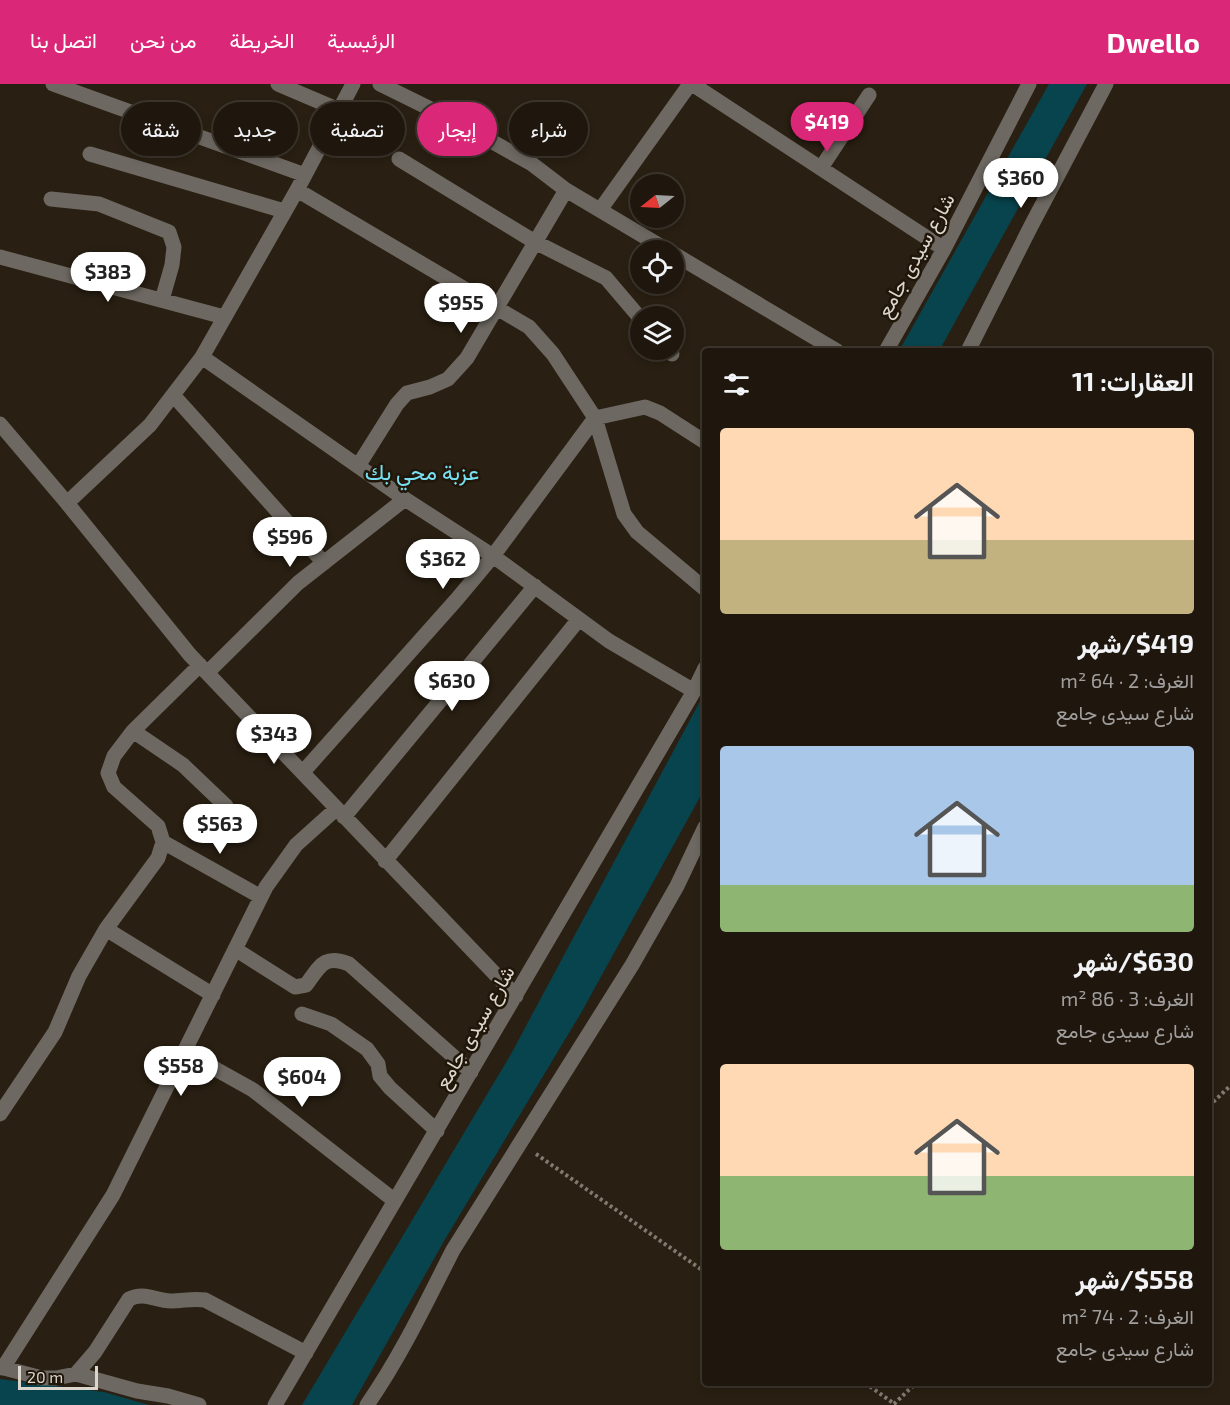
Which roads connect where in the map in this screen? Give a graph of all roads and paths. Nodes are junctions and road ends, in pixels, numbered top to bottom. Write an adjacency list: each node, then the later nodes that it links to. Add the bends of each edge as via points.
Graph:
1 (53, 84): 15 (street)
2 (278, 84): 9 (street)
3 (353, 84): 10 (street)
4 (380, 84): 17 (street, via 532,164)
5 (691, 84): 14 (street); 19 (street)
6 (1029, 84): 23 (street, شارع سيدى جامع)
7 (1106, 84): 32 (street)
8 (869, 95): 14 (street)
9 (320, 102)
10 (343, 102)
11 (90, 154): 20 (street)
12 (315, 156): 15 (street)
13 (399, 159): 22 (street)
14 (821, 168): 23 (street)
15 (305, 175): 16 (street)
16 (297, 190): 20 (street); 28 (street)
17 (566, 190): 19 (street); 22 (street)
18 (51, 199): 26 (street, via 99,204 169,232 174,247)
19 (600, 210): 21 (street)
20 (284, 211): 29 (street)
21 (650, 240)
22 (535, 242): 27 (street, via 606,278); 28 (street)
23 (944, 249): 31 (street, شارع سيدى جامع)
24 (0, 257): 26 (street)
25 (684, 260): 30 (street)
26 (162, 300): 29 (street)
27 (630, 306)
28 (496, 308): 35 (street, via 541,338); 38 (street, via 467,358 448,379 407,393 397,404)
29 (224, 317): 33 (street)
30 (832, 348)
31 (888, 348)
32 (970, 348)
33 (202, 357): 34 (street); 38 (street)
34 (174, 396): 40 (street, via 150,425); 42 (street)
35 (595, 418): 37 (street, via 645,407); 41 (street); 44 (street, via 624,514 637,532)
36 (0, 424): 40 (street)
37 (702, 440)
38 (358, 466): 39 (street)
39 (405, 499): 41 (street); 42 (street)
40 (67, 503): 46 (street)
41 (494, 555): 43 (street); 50 (street)
42 (324, 563): 46 (street)
43 (535, 586): 45 (street); 52 (street)
44 (702, 586)
45 (579, 619): 48 (street); 55 (street)
46 (203, 669): 49 (street); 50 (street)
47 (702, 674): 48 (street, شارع سيدى جامع)
48 (693, 691): 60 (street, شارع سيدى جامع)
49 (134, 731): 51 (street, via 183,765); 54 (street, via 114,756 108,772 114,787 158,826)
50 (303, 772): 52 (street)
51 (226, 806)
52 (340, 813): 55 (street); 56 (street, via 296,845)
53 (702, 833): 68 (street, via 655,926)
54 (163, 842): 56 (street); 57 (street, via 158,858)
55 (386, 861): 60 (street)
56 (261, 897): 58 (street)
57 (106, 929): 59 (street); 66 (street, via 79,976 55,1032)
58 (235, 949): 59 (street); 63 (street, via 295,987 306,985 327,961 336,959 349,964)
59 (213, 995): 62 (street)
60 (516, 996): 63 (street, شارع سيدى جامع)
61 (302, 1014): 67 (street, via 331,1024 367,1048 390,1088)
62 (185, 1052): 69 (street, via 253,1090); 72 (street, via 113,1196)
63 (471, 1072): 67 (street, شارع سيدى جامع)
64 (1230, 1086): 65 (path)
65 (1212, 1103)
66 (0, 1114)
67 (437, 1131): 69 (street, شارع سيدى جامع)
68 (520, 1144): 70 (path); 79 (street, via 453,1250)
69 (395, 1201): 71 (street, شارع سيدى جامع)
70 (702, 1270)
71 (306, 1353): 73 (street, via 205,1300 169,1302 146,1295 129,1299); 78 (street, شارع سيدى جامع)
72 (2, 1367): 73 (street, via 42,1378)
73 (76, 1374): 77 (street)
74 (869, 1386): 76 (path)
75 (913, 1386): 76 (path)
76 (895, 1404)
77 (199, 1405)
78 (275, 1405)
79 (367, 1405)

